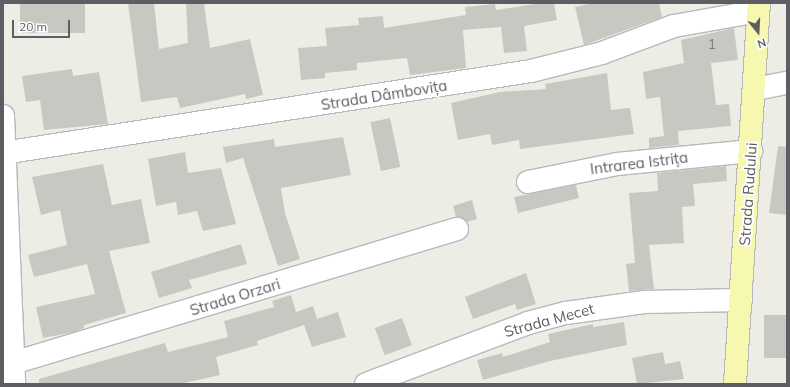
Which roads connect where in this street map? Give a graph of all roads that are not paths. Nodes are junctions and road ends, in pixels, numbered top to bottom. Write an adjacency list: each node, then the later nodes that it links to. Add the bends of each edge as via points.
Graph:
1 (758, 7): 3 (main road, Strada Rudului); 6 (street, Strada Dâmbovița, via 674,26 595,55 531,71)
2 (787, 83): 3 (street)
3 (755, 89): 5 (main road, Strada Rudului)
4 (3, 116): 6 (street)
5 (751, 151): 7 (street, Intrarea Istrița, via 617,164); 9 (main road, Strada Rudului)
6 (4, 153): 10 (street)
7 (528, 182)
8 (457, 229): 10 (street, Strada Orzari)
9 (741, 300): 11 (street, Strada Mecet, via 644,302 566,312); 12 (main road, Strada Rudului)
10 (14, 374)
11 (366, 384)
12 (735, 384)

